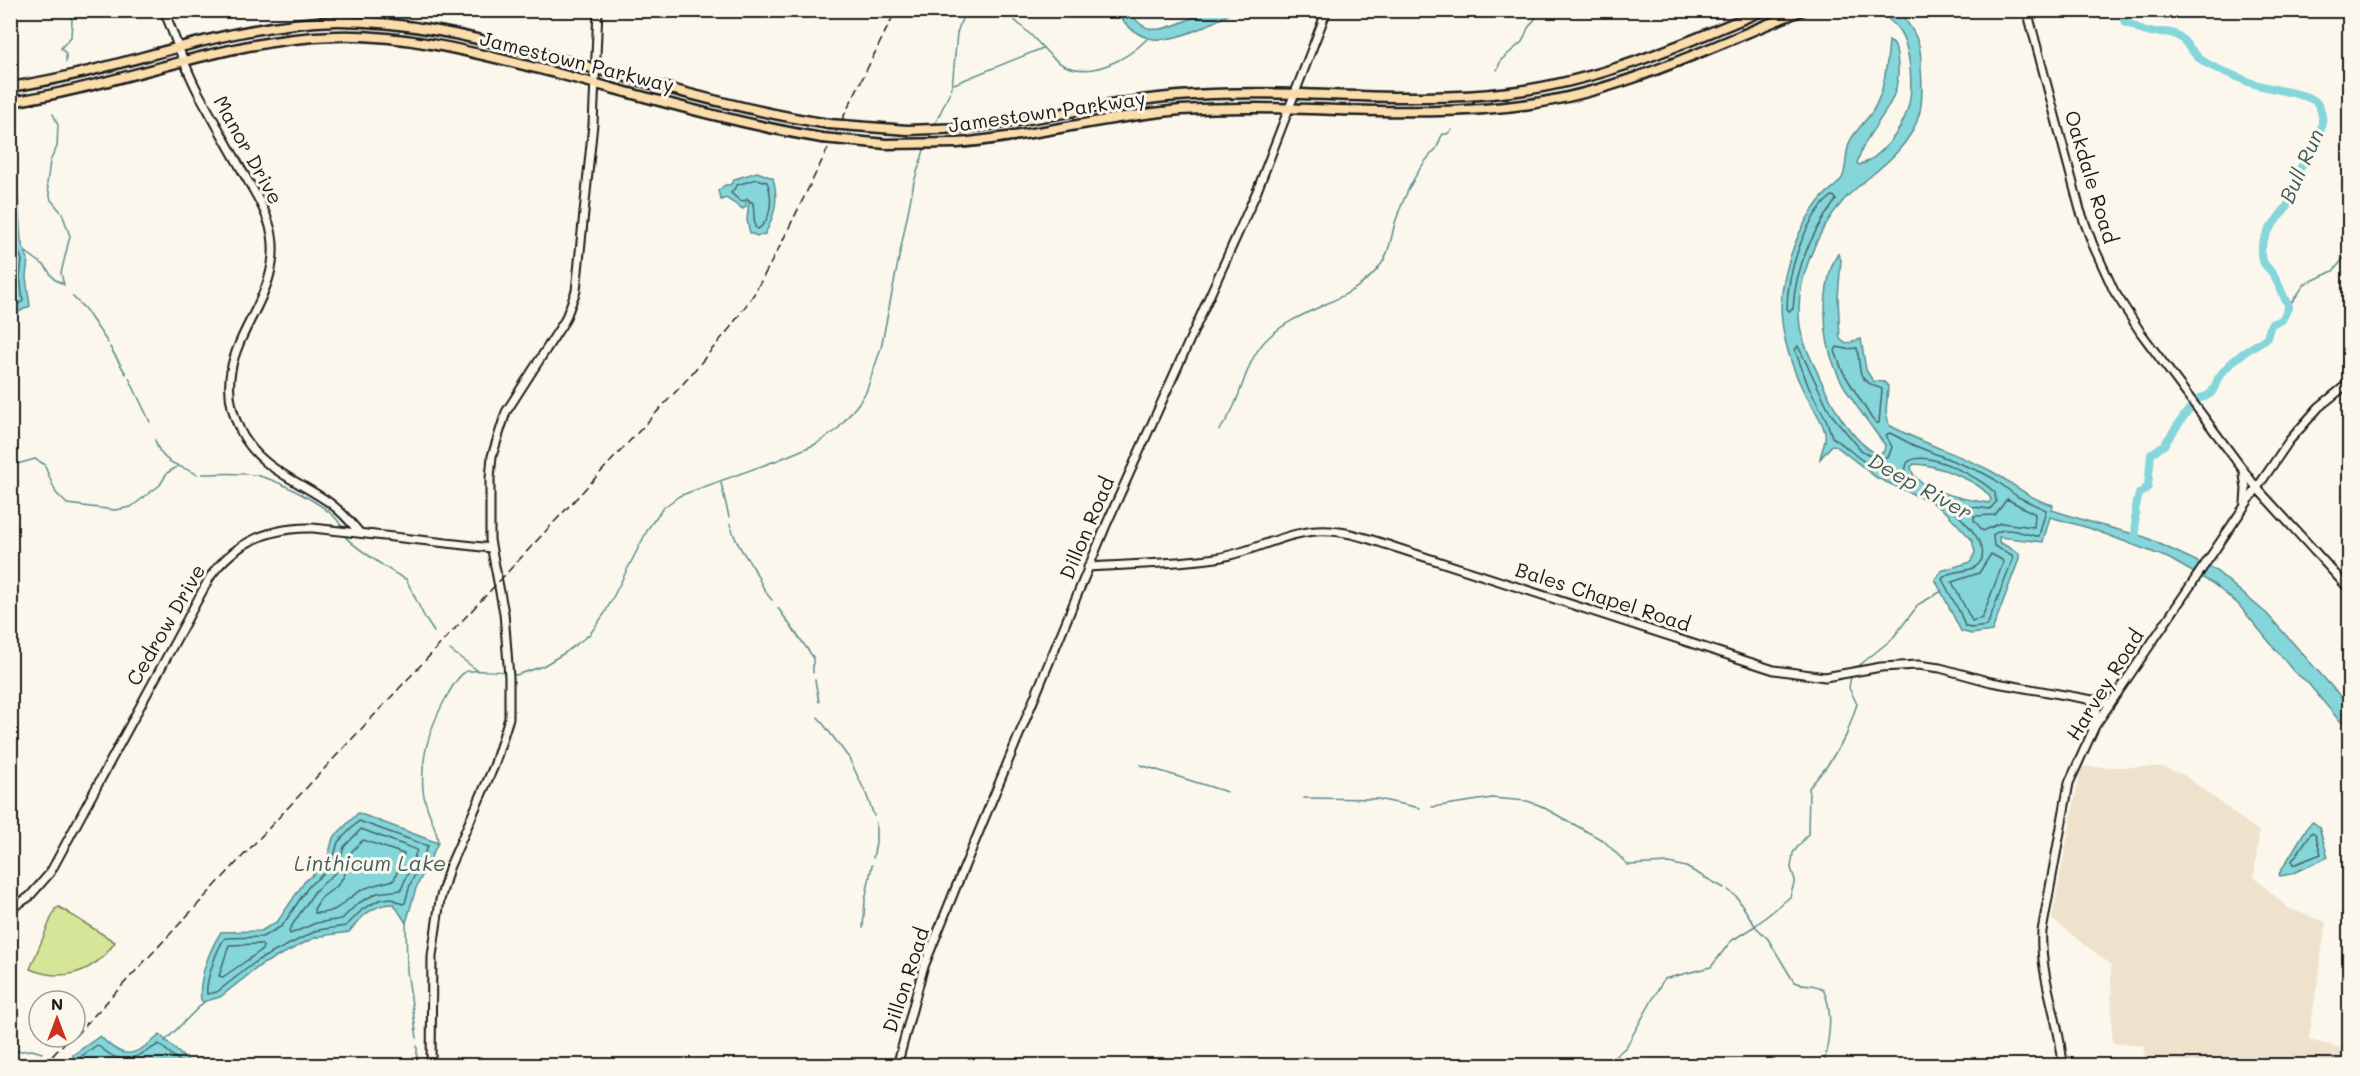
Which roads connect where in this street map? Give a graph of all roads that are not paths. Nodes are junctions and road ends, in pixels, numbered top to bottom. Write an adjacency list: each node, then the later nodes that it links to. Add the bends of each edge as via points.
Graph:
1 (164, 10): 7 (street, Manor Drive)
2 (598, 10): 9 (street)
3 (1327, 10): 12 (street, Dillon Road)
4 (1764, 10): 12 (main road, Jamestown Parkway, via 1635,63 1548,86 1458,96)
5 (1803, 10): 14 (main road, Jamestown Parkway, via 1641,77 1551,101 1459,110)
6 (2027, 10): 16 (street, Oakdale Road, via 2080,210 2100,262 2133,321)
7 (179, 47): 8 (street, Manor Drive); 9 (main road, Jamestown Parkway, via 285,25 372,22 454,33); 11 (main road, Jamestown Parkway)
8 (184, 61): 10 (main road, Jamestown Parkway, via 287,39 371,37 451,47); 13 (main road, Jamestown Parkway); 19 (street, Manor Drive, via 263,208 272,235 268,279 231,364 229,386 235,417 257,456 331,504)
9 (596, 68): 10 (street); 12 (main road, Jamestown Parkway, bridge, via 763,111 829,124 907,130 1011,123 1157,98)
10 (595, 84): 14 (main road, Jamestown Parkway, bridge, via 822,138 886,144 1013,137 1158,112); 20 (street, via 576,291 565,320 511,402 498,434 490,478)
11 (10, 87)
12 (1295, 94): 14 (street, Dillon Road)
13 (10, 102)
14 (1289, 109): 21 (street, Dillon Road, via 1250,209)
15 (2349, 382): 17 (street, Harvey Road, via 2308,417)
16 (2243, 470): 17 (street, Oakdale Road); 18 (street)
17 (2256, 488): 18 (street, Harvey Road); 22 (street, Oakdale Road)
18 (2244, 505): 24 (street, Harvey Road)
19 (359, 532): 20 (street, Cedrow Drive); 26 (street, Cedrow Drive, via 302,528 274,531 248,541 221,563 192,609 50,873 37,890)
20 (491, 548): 27 (street, via 503,600 509,718 503,742 461,836 440,900 432,956)
21 (1088, 567): 23 (street, Bales Chapel Road, via 1216,558 1306,532 1335,531 1618,618 1751,664 1813,676 1918,665); 28 (street, Dillon Road, via 924,969)
22 (2349, 590)
23 (2096, 701): 24 (street, Bales Chapel Road); 25 (street)
24 (2110, 703): 25 (street, Harvey Road)
25 (2092, 731): 29 (street, Harvey Road, via 2068,783 2042,931 2043,966)
26 (10, 909)
27 (431, 1065)
28 (897, 1065)
29 (2063, 1065)

